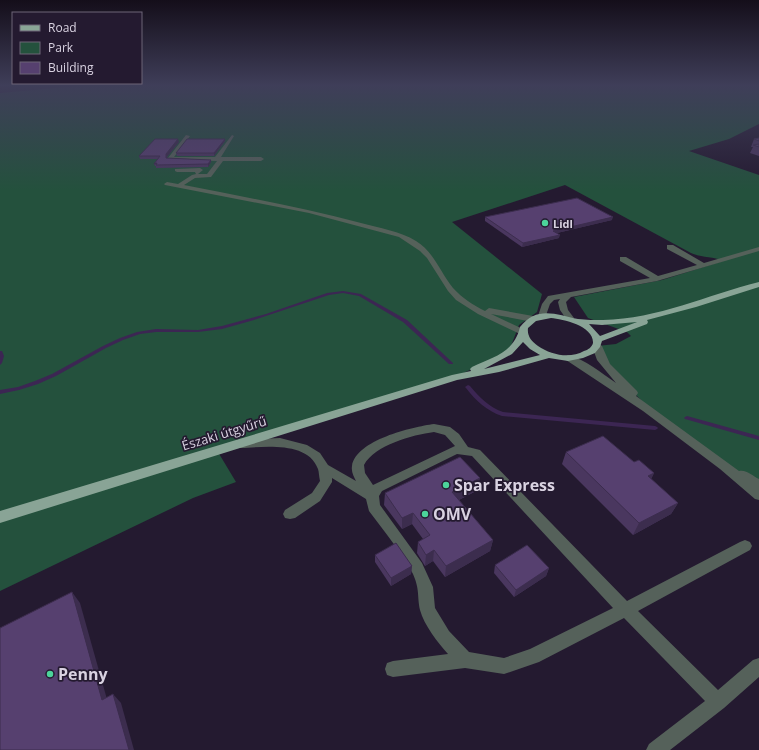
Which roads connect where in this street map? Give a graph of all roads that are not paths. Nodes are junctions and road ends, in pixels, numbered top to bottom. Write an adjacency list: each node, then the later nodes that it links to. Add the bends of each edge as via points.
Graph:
1 (188, 136): 3 (street, via 170,159)
2 (232, 136): 3 (street)
3 (219, 159): 4 (street); 6 (street, via 209,176)
4 (260, 159)
5 (177, 170): 6 (street, via 200,170)
6 (194, 176): 8 (street)
7 (167, 184): 8 (street)
8 (178, 186): 16 (street, via 310,211 401,236 427,253 455,295)
9 (670, 247): 12 (street)
10 (759, 250): 12 (street)
11 (623, 259): 13 (street)
12 (704, 266): 13 (street)
13 (658, 279): 15 (street)
14 (759, 284): 17 (main road)
15 (568, 295): 18 (street, via 548,300); 19 (street, via 562,305)
16 (477, 309): 18 (street); 20 (street)
17 (658, 315): 19 (main road, via 613,322); 21 (main road)
18 (538, 317): 19 (main road, via 551,315); 20 (main road, Északi útgyűrű, via 527,323)
19 (574, 320): 21 (main road, via 591,330)
20 (523, 333): 22 (main road, via 532,346); 24 (main road, Északi útgyűrű, via 513,351)
21 (597, 343): 23 (main road, via 593,351 587,355); 25 (street, via 600,357 610,370)
22 (550, 355): 23 (main road); 24 (main road, Északi útgyűrű, via 499,369)
23 (568, 358): 25 (street)
24 (456, 377): 26 (main road, Északi útgyűrű)
25 (647, 408): 28 (street)
26 (237, 444): 29 (street, via 280,442 302,448 316,456); 34 (main road, Északi útgyűrű)
27 (464, 450): 32 (street, via 456,450 378,487); 32 (street, via 448,431 436,428 415,430 379,445 358,464 359,475); 36 (street, via 476,453)
28 (724, 466): 30 (street); 31 (street)
29 (324, 468): 32 (street); 33 (street, via 326,482 316,497)
30 (759, 485)
31 (759, 495)
32 (372, 496): 37 (street, via 374,507 417,568 426,587 428,610 443,637)
33 (290, 514)
34 (0, 517)
35 (745, 546): 36 (street)
36 (625, 610): 37 (street, via 533,656 504,666); 40 (street)
37 (465, 660): 39 (street)
38 (759, 666): 40 (street)
39 (393, 668)
40 (718, 702): 41 (street)
41 (655, 750)

